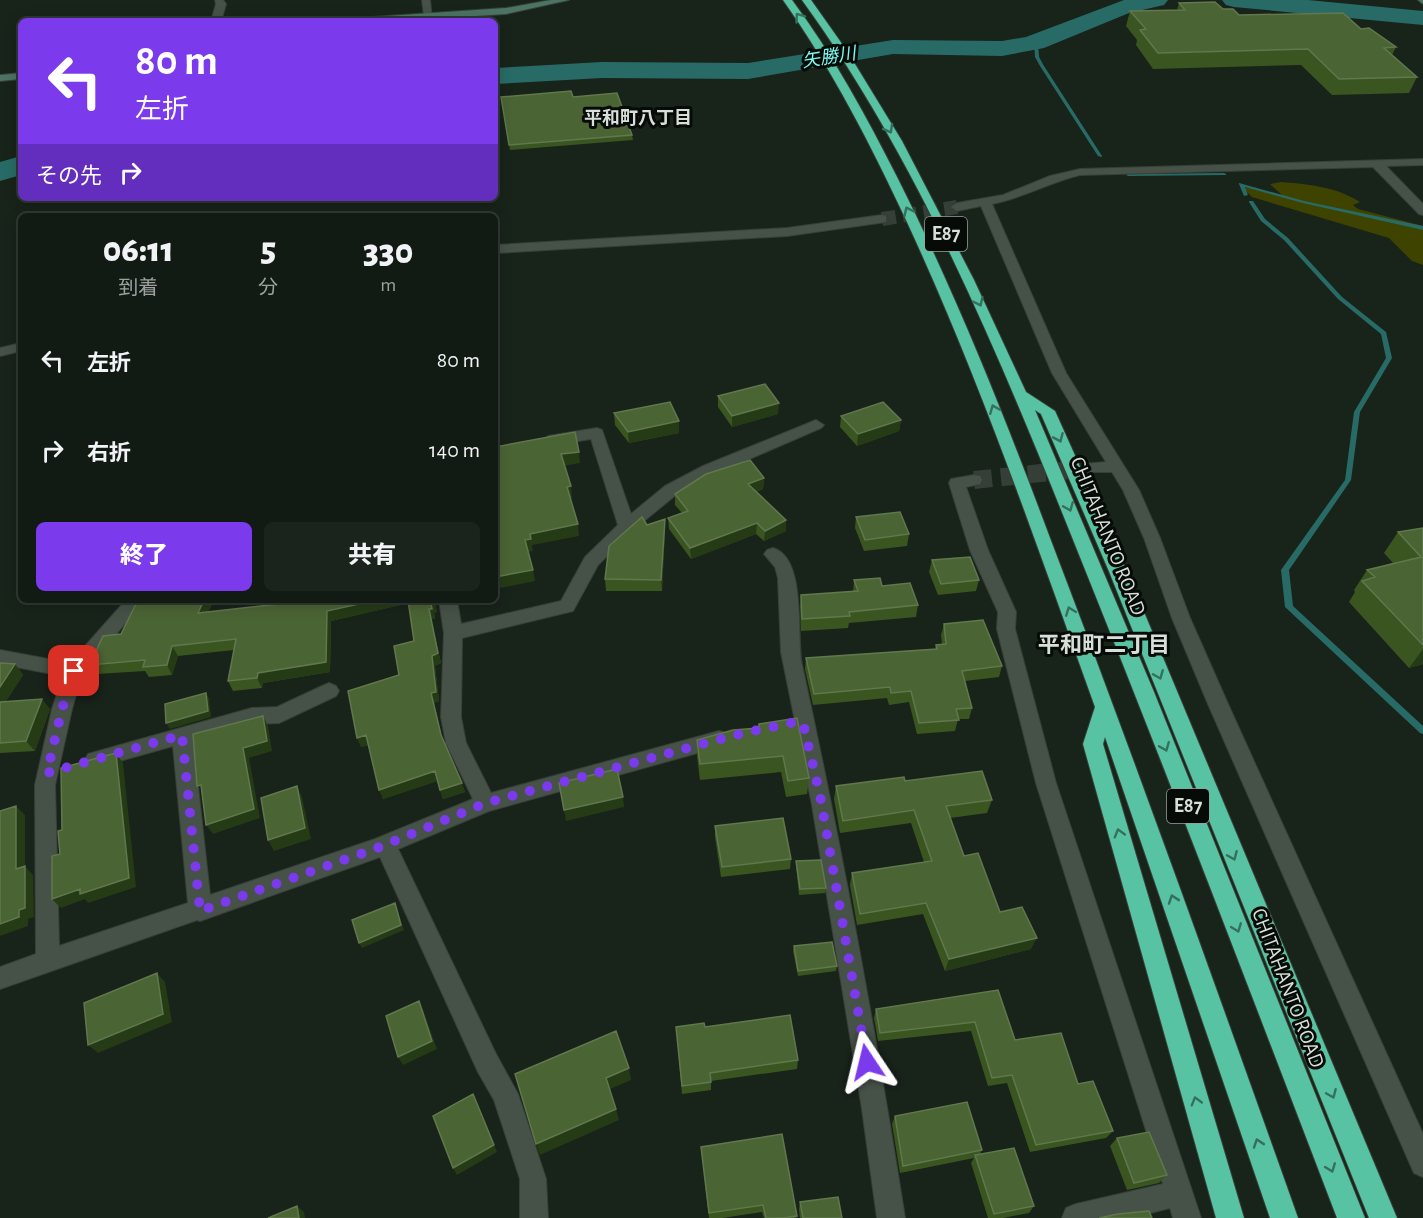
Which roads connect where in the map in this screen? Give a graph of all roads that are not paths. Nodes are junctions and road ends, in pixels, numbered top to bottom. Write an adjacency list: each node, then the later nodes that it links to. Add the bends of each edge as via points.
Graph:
1 (219, 0): 7 (street)
2 (426, 0): 6 (street)
3 (565, 0): 6 (street, via 506,11)
4 (787, 0): 34 (highway, E87, one-way to 4, via 998,420 907,207 841,81)
5 (806, 0): 20 (highway, CHITAHANTO ROAD / E87, one-way to 20, via 860,78 931,204)
6 (429, 16): 8 (street)
7 (217, 18)
8 (400, 18)
9 (18, 76): 10 (street)
10 (0, 78)
11 (1423, 162): 12 (street)
12 (1376, 163): 13 (street, via 1080,172); 15 (street)
13 (986, 202): 14 (street); 23 (street, via 1059,374)
14 (957, 207)
15 (1423, 211)
16 (882, 219): 17 (street, via 787,232)
17 (498, 249)
18 (18, 347): 19 (street)
19 (0, 352)
20 (1022, 395): 51 (highway, CHITAHANTO ROAD / E87, one-way to 51, via 1100,582); 52 (highway, one-way to 52, via 1047,411 1117,569)
21 (816, 425): 26 (street, via 709,470 681,485)
22 (540, 443): 26 (street, via 597,433)
23 (1118, 466): 24 (street); 43 (street, via 1152,538 1218,704)
24 (1089, 468)
25 (974, 480): 44 (street, via 957,483 979,550 1007,612 1006,629 1046,783)
26 (627, 526): 30 (street, via 591,561 567,606)
27 (773, 554): 46 (street, via 783,565 787,578 792,724 826,829)
28 (133, 603): 32 (street)
29 (448, 603): 30 (street)
30 (453, 633): 38 (street, via 450,717 456,743)
31 (0, 657): 32 (street)
32 (74, 671): 37 (street)
33 (329, 691): 36 (street, via 279,715 252,716)
34 (1105, 705): 49 (highway, one-way to 34, via 1093,744); 50 (highway, E87, one-way to 34)
35 (741, 733): 38 (street)
36 (182, 735): 37 (street); 40 (street)
37 (47, 773): 41 (street)
38 (486, 803): 39 (street)
39 (385, 845): 40 (street); 45 (street, via 505,1094 533,1179)
40 (200, 911): 41 (street)
41 (48, 960): 42 (street)
42 (0, 978)
43 (1423, 1164)
44 (1179, 1193): 47 (street); 48 (street)
45 (534, 1218)
46 (891, 1218)
47 (1076, 1218)
48 (1187, 1218)
49 (1230, 1218)
50 (1284, 1218)
51 (1350, 1218)
52 (1383, 1218)

